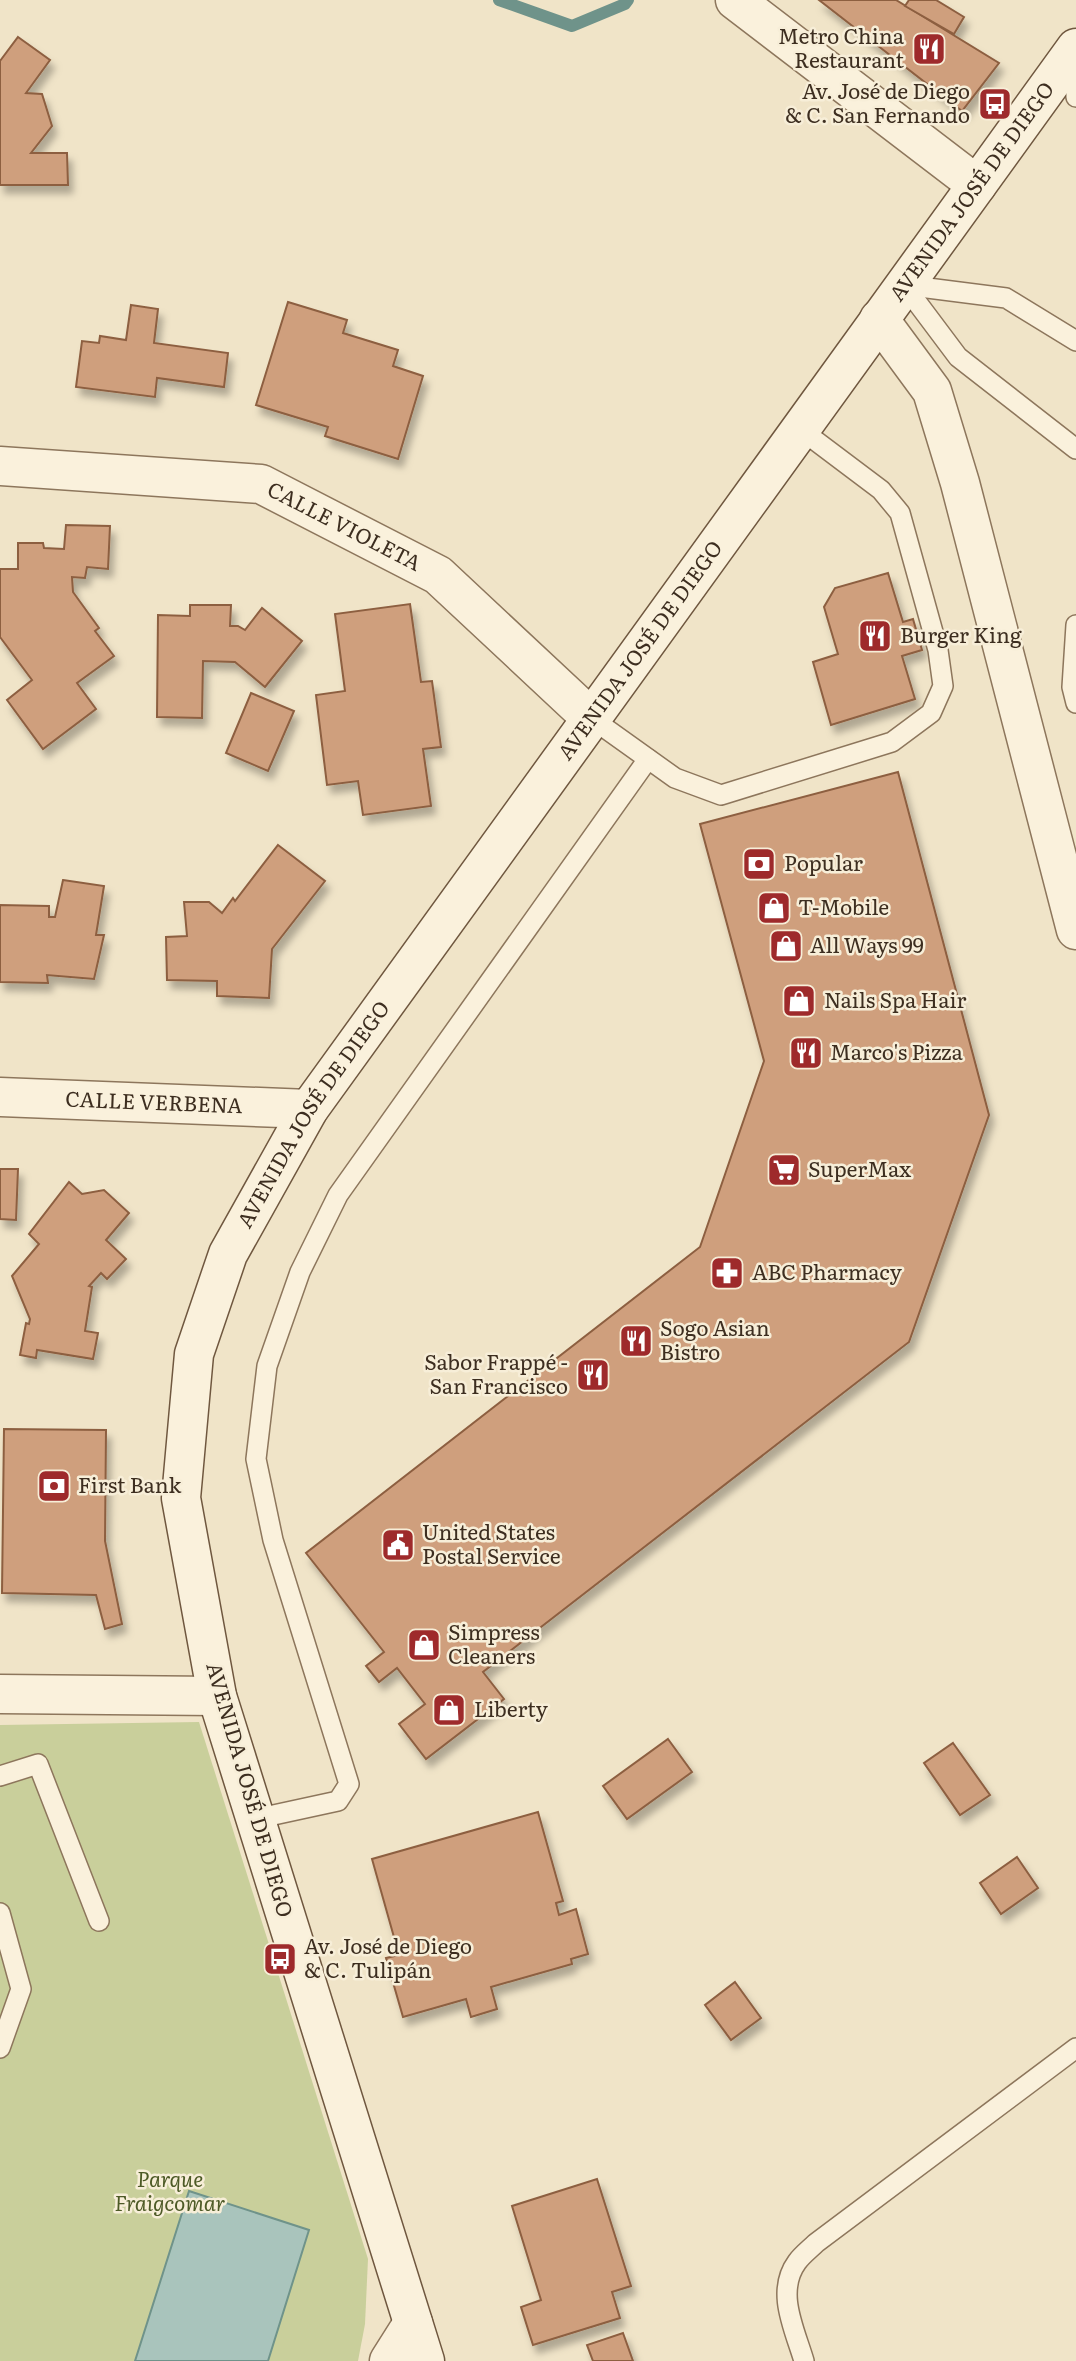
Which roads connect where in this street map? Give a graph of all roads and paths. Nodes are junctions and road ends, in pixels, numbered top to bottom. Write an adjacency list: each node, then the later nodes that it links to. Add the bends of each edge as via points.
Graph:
1 (735, 0): 4 (street)
2 (1075, 49): 3 (lane); 4 (street, AVENIDA JOSÉ DE DIEGO)
3 (1076, 97)
4 (977, 185): 5 (street, AVENIDA JOSÉ DE DIEGO)
5 (904, 285): 6 (street, AVENIDA JOSÉ DE DIEGO); 7 (lane, via 1006,298); 9 (lane, via 958,357)
6 (879, 318): 8 (street, AVENIDA JOSÉ DE DIEGO); 15 (street, via 932,391)
7 (1076, 341)
8 (800, 429): 13 (street, AVENIDA JOSÉ DE DIEGO); 14 (lane, via 881,491 900,513 938,650 943,686 931,713 892,742 721,795 675,778)
9 (1076, 449)
10 (0, 466): 13 (street, CALLE VIOLETA, via 261,484 438,575)
11 (1076, 625): 12 (lane, via 1072,687)
12 (1076, 703)
13 (591, 718): 14 (lane); 17 (street, AVENIDA JOSÉ DE DIEGO)
14 (648, 759): 21 (lane, via 338,1195 300,1272 267,1366 256,1459 273,1540 349,1784 338,1801)
15 (1076, 930)
16 (0, 1097): 17 (street, CALLE VERBENA)
17 (309, 1109): 19 (street, AVENIDA JOSÉ DE DIEGO, via 228,1254 194,1354 181,1498)
18 (0, 1694): 19 (street)
19 (217, 1696): 21 (street, AVENIDA JOSÉ DE DIEGO)
20 (0, 1776): 23 (lane, via 37,1764)
21 (255, 1819): 26 (street, AVENIDA JOSÉ DE DIEGO)
22 (0, 1913): 24 (lane, via 21,1989)
23 (99, 1921)
24 (0, 2048)
25 (1076, 2048): 29 (lane, via 816,2242 796,2262 788,2279 786,2302)
26 (413, 2323): 27 (street); 28 (street, AVENIDA JOSÉ DE DIEGO)
27 (389, 2361)
28 (425, 2361)
29 (804, 2361)

